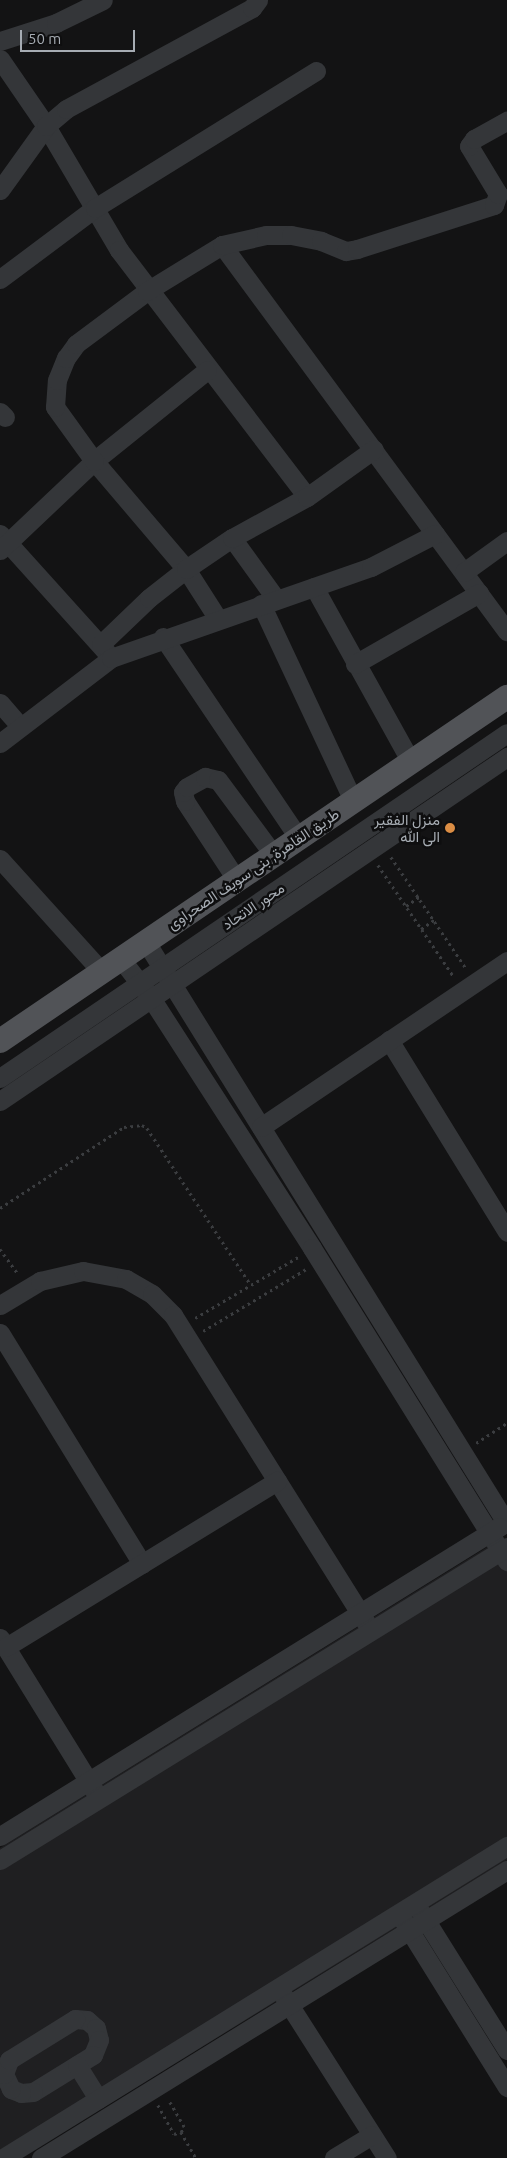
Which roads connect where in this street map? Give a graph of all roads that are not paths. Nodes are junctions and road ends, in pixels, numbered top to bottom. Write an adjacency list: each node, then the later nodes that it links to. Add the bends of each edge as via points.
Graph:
1 (103, 0): 3 (street, via 56,23)
2 (258, 0): 7 (street, via 252,8 66,109)
3 (0, 41)
4 (0, 59): 7 (street)
5 (316, 71): 9 (street)
6 (507, 121): 10 (street, via 474,138 469,146 498,194 494,205 357,249 346,250 291,235 266,235)
7 (46, 126): 8 (street); 9 (street)
8 (0, 190)
9 (95, 208): 11 (street); 12 (street)
10 (222, 245): 12 (street); 14 (street)
11 (0, 279)
12 (147, 291): 13 (street); 15 (street, via 76,344 57,380 55,407)
13 (207, 370): 15 (street); 16 (street)
14 (374, 449): 16 (street); 17 (street)
15 (94, 461): 20 (street); 21 (street)
16 (307, 497): 18 (street)
17 (435, 534): 22 (street); 23 (street, via 371,567)
18 (232, 538): 21 (street); 25 (street)
19 (507, 541): 22 (street)
20 (2, 542): 29 (street)
21 (186, 569): 26 (street); 29 (street, via 149,598)
22 (464, 572): 24 (street)
23 (314, 587): 25 (street); 30 (street)
24 (479, 593): 27 (street); 30 (street)
25 (268, 601): 26 (street); 38 (street)
26 (218, 619): 28 (street)
27 (507, 630)
28 (163, 637): 29 (street); 39 (street)
29 (106, 651): 33 (street)
30 (355, 664): 37 (street)
31 (507, 697): 37 (main road, طريق القاهرة, بنى سويف الصحراوى)
32 (0, 703): 33 (street)
33 (19, 725): 35 (street)
34 (507, 733): 46 (street, محور الاتحاد)
35 (0, 743)
36 (507, 758): 49 (street, محور الاتحاد)
37 (411, 762): 38 (main road, طريق القاهرة, بنى سويف الصحراوى)
38 (353, 800): 39 (main road, طريق القاهرة, بنى سويف الصحراوى)
39 (298, 837): 40 (main road, طريق القاهرة, بنى سويف الصحراوى)
40 (273, 854): 42 (main road, طريق القاهرة, بنى سويف الصحراوى); 42 (street, via 218,780 205,777 187,787 183,792 185,801)
41 (0, 859): 47 (street)
42 (236, 879): 43 (main road, طريق القاهرة, بنى سويف الصحراوى)
43 (146, 942): 44 (main road, طريق القاهرة, بنى سويف الصحراوى); 46 (street)
44 (122, 959): 47 (main road, طريق القاهرة, بنى سويف الصحراوى); 48 (street)
45 (507, 961): 51 (street)
46 (162, 968): 48 (street, محور الاتحاد); 49 (street)
47 (102, 972): 52 (main road, طريق القاهرة, بنى سويف الصحراوى)
48 (139, 983): 50 (street); 53 (street, محور الاتحاد)
49 (171, 984): 50 (street, محور الاتحاد); 55 (street)
50 (151, 998): 54 (street, محور الاتحاد); 61 (street)
51 (389, 1040): 55 (street); 56 (street)
52 (0, 1041)
53 (0, 1078)
54 (0, 1102)
55 (261, 1127): 60 (street)
56 (507, 1232)
57 (0, 1306): 59 (street, via 27,1288 68,1272 112,1274 152,1294 185,1334)
58 (0, 1333): 63 (street)
59 (277, 1481): 63 (street); 64 (street)
60 (507, 1523): 61 (street)
61 (489, 1533): 62 (street); 64 (street)
62 (505, 1553): 65 (street)
63 (142, 1564): 66 (street)
64 (360, 1613): 65 (street); 67 (street)
65 (371, 1631): 68 (street)
66 (3, 1642): 67 (street)
67 (88, 1781): 68 (street); 69 (street)
68 (99, 1798): 71 (street)
69 (0, 1836)
70 (507, 1846): 73 (street)
71 (0, 1860)
72 (507, 1870): 75 (street)
73 (415, 1903): 74 (street); 75 (street)
74 (399, 1913): 76 (street); 77 (street)
75 (426, 1920): 76 (street); 79 (street)
76 (410, 1930): 78 (street); 80 (street)
77 (278, 1988): 78 (street); 84 (street)
78 (289, 2005): 85 (street); 87 (street)
79 (501, 2028): 80 (street); 81 (street)
80 (479, 2042): 83 (street)
81 (507, 2050)
82 (77, 2064): 82 (street, via 93,2055 99,2046 96,2028 87,2020 75,2019 9,2060 4,2074 11,2089 27,2093); 84 (street)
83 (507, 2087)
84 (98, 2099): 86 (street)
85 (372, 2135): 88 (street); 89 (street)
86 (3, 2158)
87 (40, 2158)
88 (334, 2158)
89 (387, 2158)

